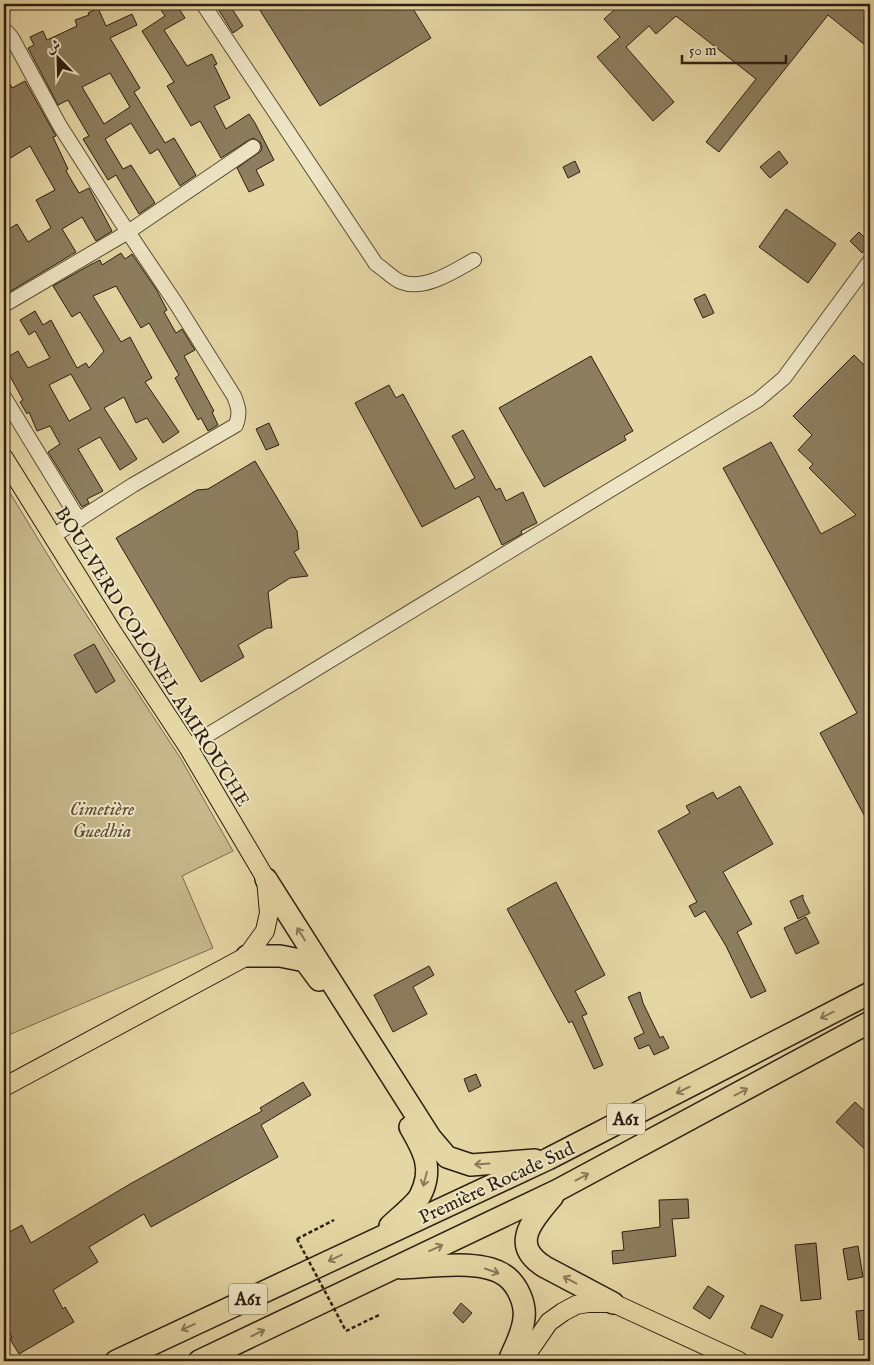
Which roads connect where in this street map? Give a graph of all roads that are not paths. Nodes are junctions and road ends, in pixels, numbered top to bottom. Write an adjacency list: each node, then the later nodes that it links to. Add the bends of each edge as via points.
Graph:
1 (203, 4): 5 (street, via 376,264 401,282 415,284 430,282)
2 (4, 30): 4 (street, via 12,38 60,126)
3 (252, 146): 4 (street)
4 (128, 232): 7 (street); 10 (street, via 234,396 239,417 236,425)
5 (474, 260)
6 (870, 261): 12 (street, via 784,378 758,400)
7 (4, 305)
8 (4, 397): 10 (street)
9 (4, 458): 11 (main road, BOULVERD COLONEL AMIROUCHE)
10 (79, 520): 11 (street)
11 (53, 536): 12 (main road, BOULVERD COLONEL AMIROUCHE)
12 (188, 747): 13 (main road, BOULVERD COLONEL AMIROUCHE)
13 (266, 878): 14 (main road, via 269,913 265,931); 18 (highway, one-way to 13, via 471,1165 447,1157 424,1128)
14 (247, 956): 17 (main road); 20 (highway, one-way to 20, via 280,956 305,961 423,1150 428,1172 420,1197)
15 (870, 993): 18 (highway, Première Rocade Sud / A61, one-way to 18)
16 (870, 1022): 19 (highway, Première Rocade Sud / A61, one-way to 16)
17 (4, 1087)
18 (548, 1159): 20 (highway, Première Rocade Sud / A61)
19 (558, 1190): 21 (highway, Première Rocade Sud / A61, one-way to 19); 22 (highway, one-way to 19, via 544,1267 528,1252 527,1230)
20 (379, 1237): 23 (highway, Première Rocade Sud / A61, one-way to 23)
21 (392, 1268): 24 (highway, Première Rocade Sud / A61, one-way to 21); 25 (highway, one-way to 25, via 475,1266 506,1276 522,1300 524,1318)
22 (613, 1303): 26 (main road, via 576,1305 563,1312 549,1322); 27 (main road)
23 (116, 1361)
24 (198, 1361)
25 (509, 1361)
26 (522, 1361)
27 (740, 1361)

